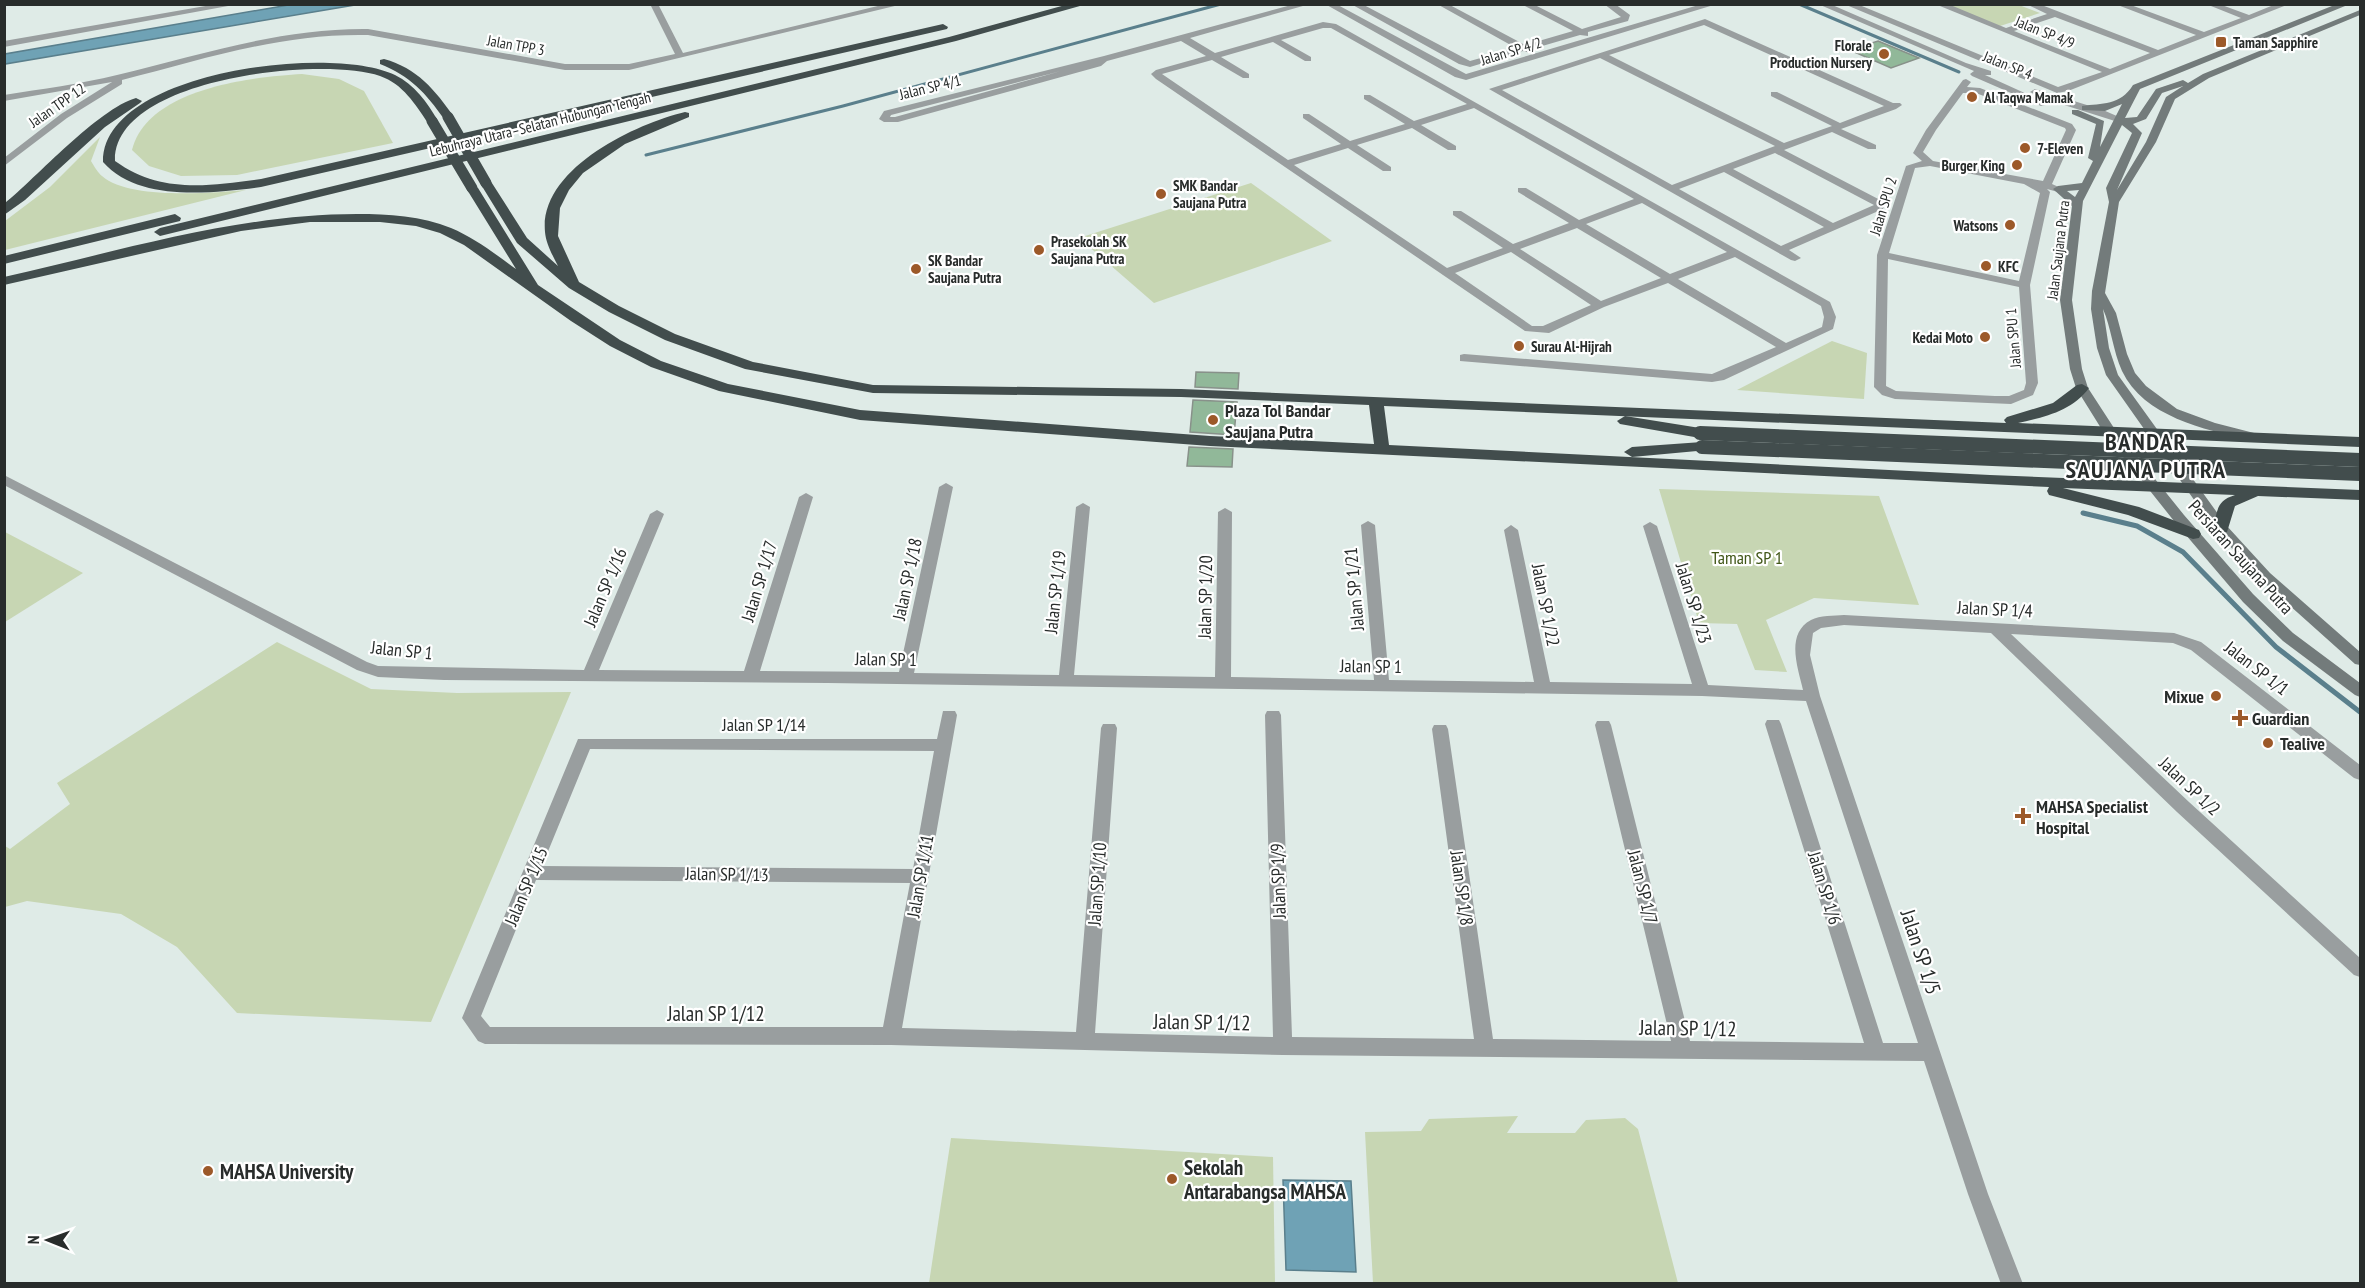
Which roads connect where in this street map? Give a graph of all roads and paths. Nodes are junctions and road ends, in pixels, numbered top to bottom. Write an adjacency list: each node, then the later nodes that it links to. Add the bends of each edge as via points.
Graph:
1 (235, 4): 32 (street)
2 (654, 4): 37 (street)
3 (899, 4): 37 (street, Jalan TPP 3)
4 (1043, 4): 24 (highway, Lebuhraya Utara–Selatan Hubungan Tengah)
5 (1082, 4): 29 (highway, Lebuhraya Utara–Selatan Hubungan Tengah)
6 (1306, 4): 28 (street, Jalan SP 4/1)
7 (1329, 4): 34 (street, Jalan SP 4/2)
8 (1355, 4): 33 (street, via 1462,62 1477,64)
9 (1441, 4): 33 (street)
10 (1525, 4): 26 (street)
11 (1608, 4): 26 (street, via 1626,15 1625,19)
12 (1713, 4): 31 (street, Jalan SP 4/2)
13 (1848, 4): 45 (street, via 2057,90)
14 (1939, 4): 25 (street, Jalan SP 4/9)
15 (2030, 4): 22 (street)
16 (2119, 4): 27 (street)
17 (2210, 4): 23 (street)
18 (2285, 4): 23 (street)
19 (2346, 4): 51 (main road, via 2148,80)
20 (1826, 5): 44 (street, Jalan SP 4)
21 (2361, 12): 49 (main road)
22 (2054, 14): 25 (street); 35 (street)
23 (2249, 18): 27 (street)
24 (954, 25): 71 (highway, bridge, via 261,183 208,189 157,186 121,173 109,162 109,150 121,126 147,106 207,81 258,69 351,65 382,73 410,89 432,121); 87 (highway, Lebuhraya Utara–Selatan Hubungan Tengah)
25 (2005, 31): 45 (street, Jalan SP 4/9)
26 (1582, 32): 31 (street); 33 (street)
27 (2205, 36): 35 (street)
28 (1184, 38): 38 (street); 40 (street, Jalan SP 4/1)
29 (952, 39): 88 (highway, Lebuhraya Utara–Selatan Hubungan Tengah); 92 (highway, via 671,119 620,141 568,184 551,214 550,230 556,249)
30 (1274, 39): 38 (street); 41 (street); 42 (street, via 1328,25)
31 (1596, 39): 39 (street, Jalan SP 4/2)
32 (4, 44)
33 (1527, 50): 39 (street)
34 (1414, 51): 42 (street); 43 (street, Jalan SP 4/2, via 1466,77)
35 (2158, 53): 45 (street)
36 (1601, 55): 46 (street); 60 (street, via 1713,19 1726,21 1901,101); 64 (street)
37 (680, 56): 47 (street, Jalan TPP 3, via 629,67 565,67 345,31 247,44)
38 (1213, 56): 48 (street); 67 (street, via 1156,75)
39 (1539, 57): 43 (street, Jalan SP 4/2)
40 (1104, 59): 40 (street, Jalan SP 4/1, via 1098,64 895,120 884,119 887,113)
41 (1308, 59)
42 (1393, 59): 55 (street)
43 (1524, 62): 46 (street)
44 (1974, 70): 50 (street); 56 (street, Jalan SP 4, via 2037,101)
45 (2108, 71)
46 (1545, 72): 72 (street, via 1494,89)
47 (129, 75): 54 (street); 65 (street, Jalan TPP 12, via 64,116)
48 (1246, 76)
49 (2206, 76): 58 (main road, via 2159,91 2141,120); 76 (main road, via 2171,97 2151,142)
50 (1960, 90): 66 (street, via 1918,153); 73 (street, Jalan SPU 1, via 1977,90 2069,126 2071,130)
51 (2135, 90): 56 (main road, via 2116,106); 58 (main road, Jalan Saujana Putra)
52 (1774, 94): 60 (street)
53 (1367, 97): 59 (street)
54 (4, 98)
55 (1475, 105): 59 (street); 75 (street)
56 (2080, 110): 58 (street, Jalan SP 4); 70 (main road, via 2101,123)
57 (1306, 116): 61 (street)
58 (2121, 120): 70 (main road, Jalan Saujana Putra); 76 (main road, via 2137,133 2111,188)
59 (1414, 124): 61 (street); 63 (street)
60 (1837, 127): 62 (street); 64 (street)
61 (1349, 144): 67 (street); 68 (street)
62 (1872, 147)
63 (1452, 148)
64 (1780, 148): 69 (street); 81 (street, Jalan SPU 2, via 1880,204)
65 (4, 163)
66 (1930, 163): 73 (street); 85 (street, Jalan SPU 2, via 1911,166)
67 (1286, 164): 89 (street)
68 (1388, 169)
69 (1726, 169): 72 (street); 81 (street)
70 (2086, 184): 73 (main road); 77 (main road, Jalan Saujana Putra)
71 (479, 185): 78 (highway, bridge, via 448,117 417,77 382,61 312,56 228,68 171,85 126,106); 92 (highway, via 522,240); 94 (highway, via 504,243)
72 (1672, 188): 83 (street)
73 (2051, 189): 77 (main road); 93 (street, Jalan SPU 1)
74 (1522, 190): 80 (street)
75 (1641, 200): 80 (street); 84 (street)
76 (2114, 202): 95 (main road)
77 (2078, 205): 99 (main road, Jalan Saujana Putra, via 2066,300)
78 (4, 211)
79 (1457, 213): 82 (street)
80 (1579, 223): 82 (street); 90 (street)
81 (1834, 228): 83 (street, Jalan SPU 2)
82 (1513, 248): 89 (street); 96 (street)
83 (1780, 250): 86 (street)
84 (1735, 253): 90 (street); 97 (street, via 1826,304 1831,321 1827,329)
85 (1883, 255): 93 (street); 100 (street, Jalan SPU 2, via 1880,387)
86 (1795, 258)
87 (4, 260)
88 (4, 271)
89 (1445, 273): 96 (street, via 1536,331)
90 (1670, 278): 96 (street); 97 (street)
91 (4, 281): 94 (highway, via 241,226 341,216 417,222 445,230 469,242)
92 (574, 285): 101 (highway, via 670,337 750,366 873,388)
93 (2024, 285): 100 (street, Jalan SPU 1, via 2032,383 2029,392 2011,400)
94 (537, 290): 109 (highway, via 615,343 656,364 724,388 860,415 1210,441)
95 (2098, 291): 105 (main road, via 2100,329 2112,375); 106 (main road, via 2109,303 2126,368 2150,398 2184,417)
96 (1600, 305)
97 (1784, 347): 98 (street, via 1712,378)
98 (1464, 358)
99 (2082, 388): 103 (highway, via 2060,407); 104 (main road, Jalan Saujana Putra)
100 (1886, 392)
101 (1376, 400): 102 (highway); 109 (highway)
102 (1543, 407): 103 (highway); 107 (highway)
103 (1990, 426): 104 (highway)
104 (2109, 430): 105 (highway); 116 (main road, Jalan Saujana Putra)
105 (2153, 432): 106 (highway); 117 (main road)
106 (2250, 436): 108 (highway)
107 (1701, 440): 110 (highway); 111 (highway, bridge); 112 (highway, bridge)
108 (2361, 442)
109 (1382, 449): 110 (highway)
110 (1551, 457): 114 (highway)
111 (2361, 460)
112 (2361, 474)
113 (4, 479): 133 (street, Jalan SP 1, via 362,666 406,673)
114 (1990, 480): 116 (highway); 128 (highway, via 2133,511)
115 (946, 487): 135 (street, Jalan SP 1/18)
116 (2154, 488): 117 (highway); 128 (main road, Persiaran Saujana Putra)
117 (2194, 489): 118 (highway); 126 (main road, Persiaran Saujana Putra)
118 (2262, 492): 119 (highway); 126 (highway, via 2228,503)
119 (2361, 495)
120 (806, 496): 134 (street, Jalan SP 1/17)
121 (1083, 507): 136 (street, Jalan SP 1/19)
122 (1225, 512): 137 (street, Jalan SP 1/20)
123 (657, 514): 133 (street, Jalan SP 1/16)
124 (1368, 525): 138 (street, Jalan SP 1/21)
125 (1650, 526): 140 (street, Jalan SP 1/23)
126 (2221, 528): 132 (main road, Persiaran Saujana Putra, via 2265,576)
127 (1511, 530): 139 (street, Jalan SP 1/22)
128 (2193, 534): 141 (main road, Persiaran Saujana Putra, via 2288,637)
129 (1995, 628): 130 (street, Jalan SP 1/4, via 1844,620 1817,623); 131 (street, Jalan SP 1/4); 154 (street, Jalan SP 1/2)
130 (1806, 631): 142 (street, Jalan SP 1/5, via 1802,655)
131 (2185, 640): 151 (street, Jalan SP 1/1)
132 (2361, 660)
133 (590, 676): 134 (street, Jalan SP 1)
134 (750, 676): 135 (street, Jalan SP 1)
135 (905, 678): 136 (street, Jalan SP 1)
136 (1066, 681): 137 (street, Jalan SP 1)
137 (1223, 682): 138 (street, Jalan SP 1)
138 (1382, 685): 139 (street, Jalan SP 1)
139 (1543, 688): 140 (street, Jalan SP 1)
140 (1701, 690): 142 (street, Jalan SP 1)
141 (2361, 691)
142 (1812, 696): 162 (street, Jalan SP 1/5)
143 (949, 715): 150 (street, Jalan SP 1/11)
144 (1273, 715): 158 (street, Jalan SP 1/9)
145 (1773, 724): 161 (street, Jalan SP 1/6)
146 (1603, 725): 160 (street, Jalan SP 1/7)
147 (1109, 728): 157 (street, Jalan SP 1/10)
148 (1440, 729): 159 (street, Jalan SP 1/8)
149 (584, 743): 150 (street, Jalan SP 1/14); 152 (street, Jalan SP 1/15)
150 (943, 745): 153 (street, Jalan SP 1/11)
151 (2361, 774)
152 (532, 873): 153 (street, Jalan SP 1/13); 155 (street, Jalan SP 1/15, via 471,1018)
153 (921, 876): 156 (street, Jalan SP 1/11)
154 (2361, 969)
155 (476, 1028): 156 (street, Jalan SP 1/12, via 485,1035)
156 (891, 1036): 157 (street, Jalan SP 1/12)
157 (1085, 1041): 158 (street, Jalan SP 1/12)
158 (1283, 1046): 159 (street, Jalan SP 1/12)
159 (1485, 1047): 160 (street, Jalan SP 1/12)
160 (1683, 1050): 161 (street, Jalan SP 1/12)
161 (1876, 1052): 162 (street, Jalan SP 1/12)
162 (1930, 1052): 163 (street, Jalan SP 1/5)
163 (2012, 1284)

